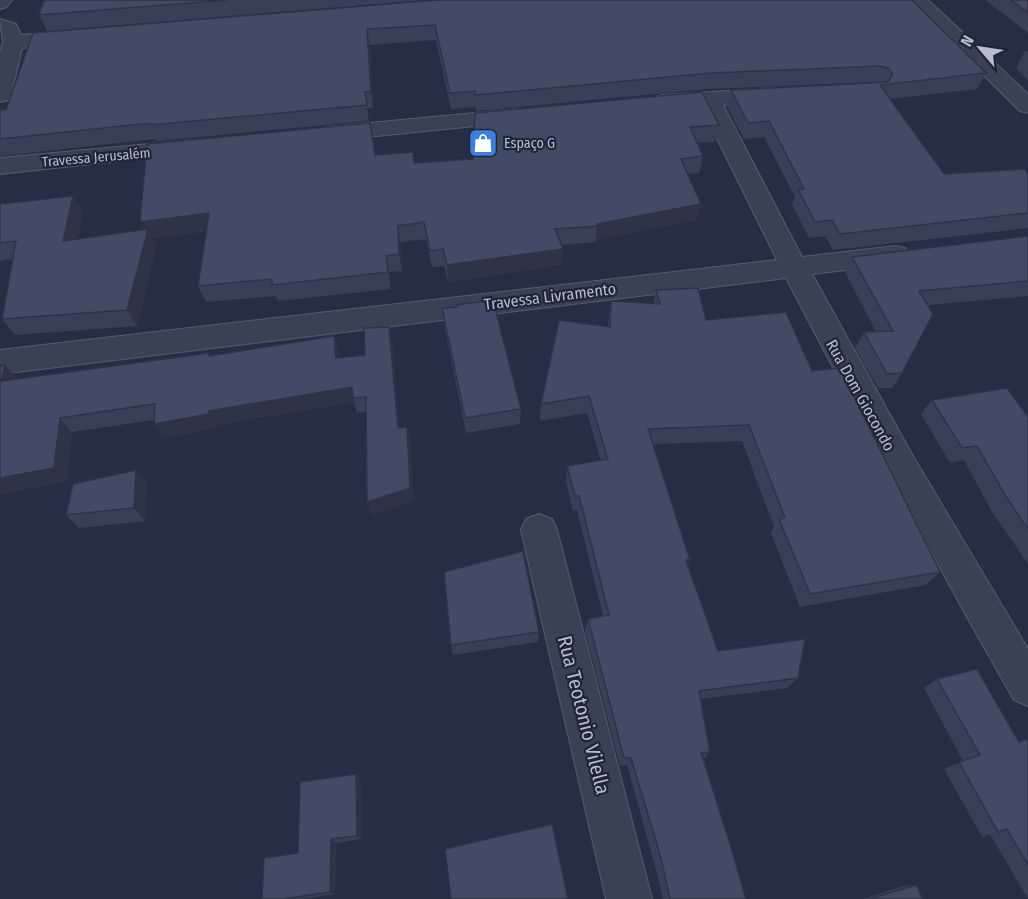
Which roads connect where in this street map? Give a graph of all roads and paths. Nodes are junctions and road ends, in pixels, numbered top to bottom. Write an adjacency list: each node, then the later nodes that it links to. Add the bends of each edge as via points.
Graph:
1 (917, 0): 9 (street)
2 (0, 24): 4 (street, via 9,28)
3 (95, 35): 4 (street)
4 (12, 42): 6 (street)
5 (802, 94): 7 (street)
6 (0, 95)
7 (708, 98): 8 (street); 15 (street, Rua Dom Giocondo)
8 (637, 105)
9 (1028, 106)
10 (542, 114): 11 (street)
11 (307, 136)
12 (212, 145): 13 (street, Travessa Jerusalém)
13 (0, 166)
14 (922, 252): 15 (street, Travessa Livramento)
15 (791, 267): 16 (street, Travessa Livramento); 18 (street, Rua Dom Giocondo, via 874,421)
16 (0, 362)
17 (539, 530): 19 (street, Rua Teotonio Vilella)
18 (1028, 686)
19 (629, 899)

